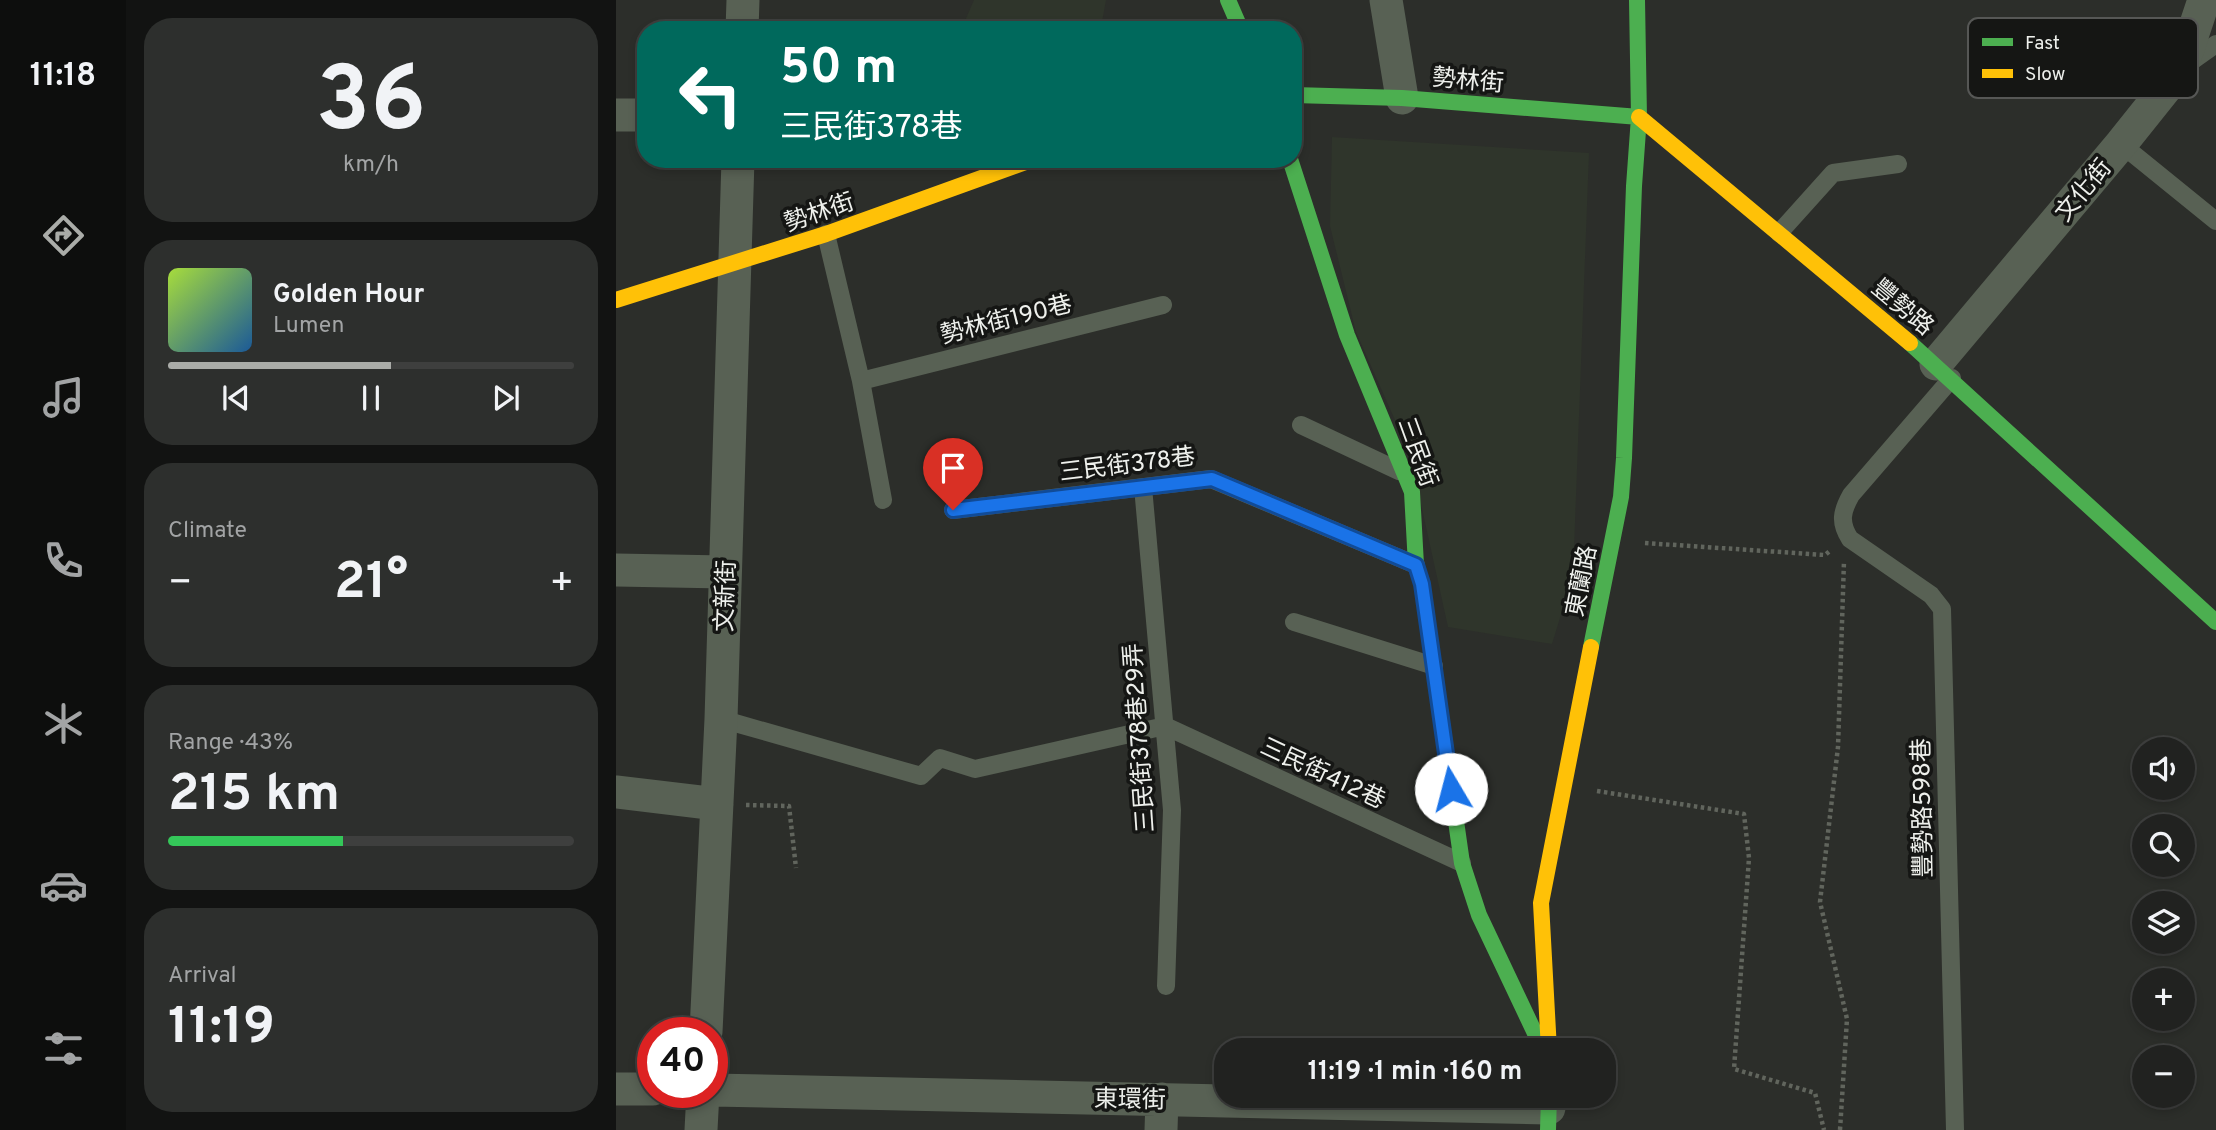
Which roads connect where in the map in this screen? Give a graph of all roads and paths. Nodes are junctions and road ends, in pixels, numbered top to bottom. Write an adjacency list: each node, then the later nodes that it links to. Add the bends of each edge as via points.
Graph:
1 (743, 0): 7 (street)
2 (1228, 0): 8 (street)
3 (1386, 0): 12 (street)
4 (1637, 0): 16 (street)
5 (2204, 0): 6 (street, 文化街)
6 (2198, 18)
7 (742, 21)
8 (1237, 21)
9 (2216, 44): 10 (lane)
10 (2198, 57)
11 (1302, 95): 12 (street, 勢林街)
12 (1402, 98): 16 (street, 勢林街)
13 (2158, 98): 17 (street, 文化街)
14 (616, 115): 15 (street)
15 (637, 115)
16 (1639, 117): 23 (street, 豐勢路); 36 (street, 東蘭路, via 1624,458)
17 (2121, 144): 22 (lane); 28 (street, 文化街)
18 (1898, 164): 23 (lane, via 1833,173)
19 (738, 168): 25 (street, 文新街)
20 (1009, 168): 24 (street, 勢林街)
21 (1293, 168): 31 (street, 三民街, via 1347,335)
22 (2216, 221)
23 (1779, 233): 28 (street, 豐勢路)
24 (826, 234): 25 (street, 勢林街); 29 (lane)
25 (734, 263): 26 (street, 勢林街); 39 (street, 文新街)
26 (616, 300)
27 (1163, 305): 29 (lane, 勢林街190巷)
28 (1944, 371): 35 (lane, via 1851,495 1843,510); 41 (street, 豐勢路, via 2204,603)
29 (861, 381): 33 (lane)
30 (1301, 425): 31 (lane)
31 (1405, 473): 37 (street, 三民街, via 1412,492)
32 (1143, 487): 34 (lane, 三民街378巷); 37 (lane, 三民街378巷, via 1212,479); 44 (lane, 三民街378巷29弄)
33 (883, 500)
34 (953, 510)
35 (1847, 540): 36 (path, via 1825,555); 62 (path, via 1838,747 1820,902 1847,1019); 63 (lane, 豐勢路598巷, via 1931,596 1942,609)
36 (1612, 541): 45 (street, 東蘭路)
37 (1416, 565): 42 (street, 三民街)
38 (616, 570): 39 (street)
39 (725, 572): 43 (street, 文新街)
40 (1294, 622): 42 (lane)
41 (2216, 622)
42 (1433, 666): 48 (street, 三民街)
43 (720, 719): 44 (lane, via 920,776 940,758 975,769); 47 (street, 文新街)
44 (1165, 726): 48 (lane, 三民街412巷); 50 (lane, 三民街378巷29弄, via 1172,810)
45 (1565, 786): 53 (street, 東蘭路, via 1541,903); 60 (path, via 1744,814 1749,858 1734,1069 1815,1094)
46 (618, 794): 47 (street)
47 (717, 804): 49 (path, via 789,806); 51 (street, 文新街)
48 (1462, 863): 52 (street, 三民街, via 1479,915)
49 (796, 868)
50 (1166, 986)
51 (707, 1017)
52 (1536, 1038)
53 (1548, 1038)
54 (616, 1089): 55 (street)
55 (637, 1089)
56 (728, 1091): 59 (street, 東環街)
57 (702, 1108): 61 (street)
58 (1548, 1111): 59 (street, 東環街)
59 (1161, 1115)
60 (1825, 1129)
61 (701, 1130)
62 (1840, 1130)
63 (1955, 1130)

